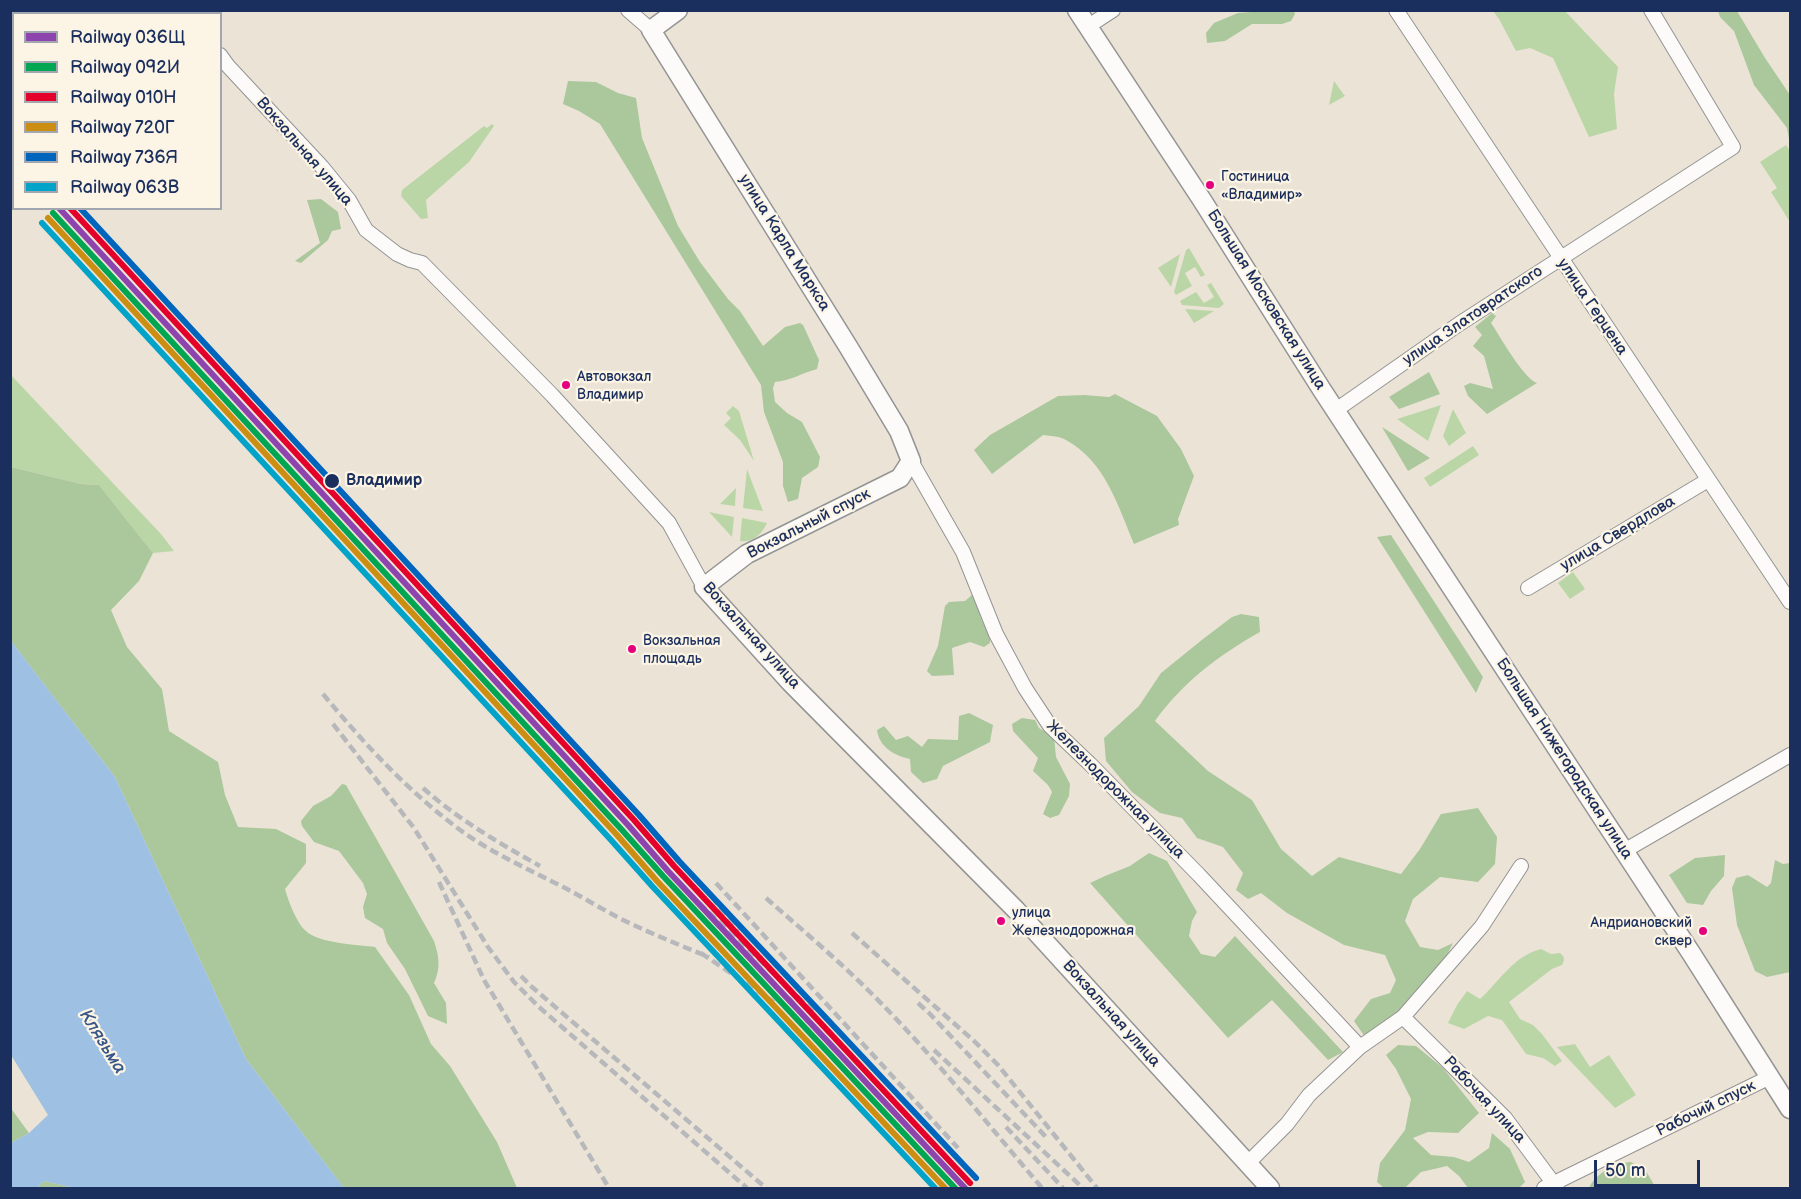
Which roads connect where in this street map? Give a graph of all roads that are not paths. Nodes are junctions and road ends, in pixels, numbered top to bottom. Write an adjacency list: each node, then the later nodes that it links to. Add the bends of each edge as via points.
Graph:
1 (628, 10): 8 (street)
2 (678, 10): 8 (main road)
3 (1077, 10): 7 (main road, Большая Московская улица)
4 (1113, 10): 7 (street)
5 (1396, 10): 10 (street, улица Герцена)
6 (1651, 10): 10 (street, улица Златовратского, via 1733,147)
7 (1088, 27): 11 (main road, Большая Московская улица)
8 (651, 30): 12 (main road, улица Карла Маркса, via 855,357 899,431)
9 (222, 58): 14 (street, Вокзальная улица, via 349,200 366,230 397,254 422,263 552,395 669,523)
10 (1560, 259): 11 (street, улица Златовратского, via 1458,324); 13 (street, улица Герцена)
11 (1336, 410): 18 (main road, Большая Нижегородская улица)
12 (911, 461): 14 (main road, Вокзальный спуск, via 900,478 747,554); 21 (street, Железнодорожная улица, via 963,552 996,634 1050,726 1199,875)
13 (1708, 480): 15 (street, улица Свердлова); 16 (street, улица Герцена)
14 (704, 588): 24 (main road, Вокзальная улица, via 790,682 1016,910)
15 (1528, 588)
16 (1791, 602)
17 (1791, 755): 18 (street)
18 (1624, 851): 22 (main road, Большая Нижегородская улица)
19 (1521, 866): 20 (street, via 1482,926)
20 (1403, 1017): 21 (street); 25 (street, Рабочая улица, via 1505,1118)
21 (1360, 1047): 24 (street, via 1309,1095 1287,1124)
22 (1770, 1077): 23 (main road, Большая Нижегородская улица); 25 (street, Рабочий спуск)
23 (1791, 1109)
24 (1247, 1164): 26 (main road, Вокзальная улица)
25 (1552, 1187)
26 (1270, 1188)

